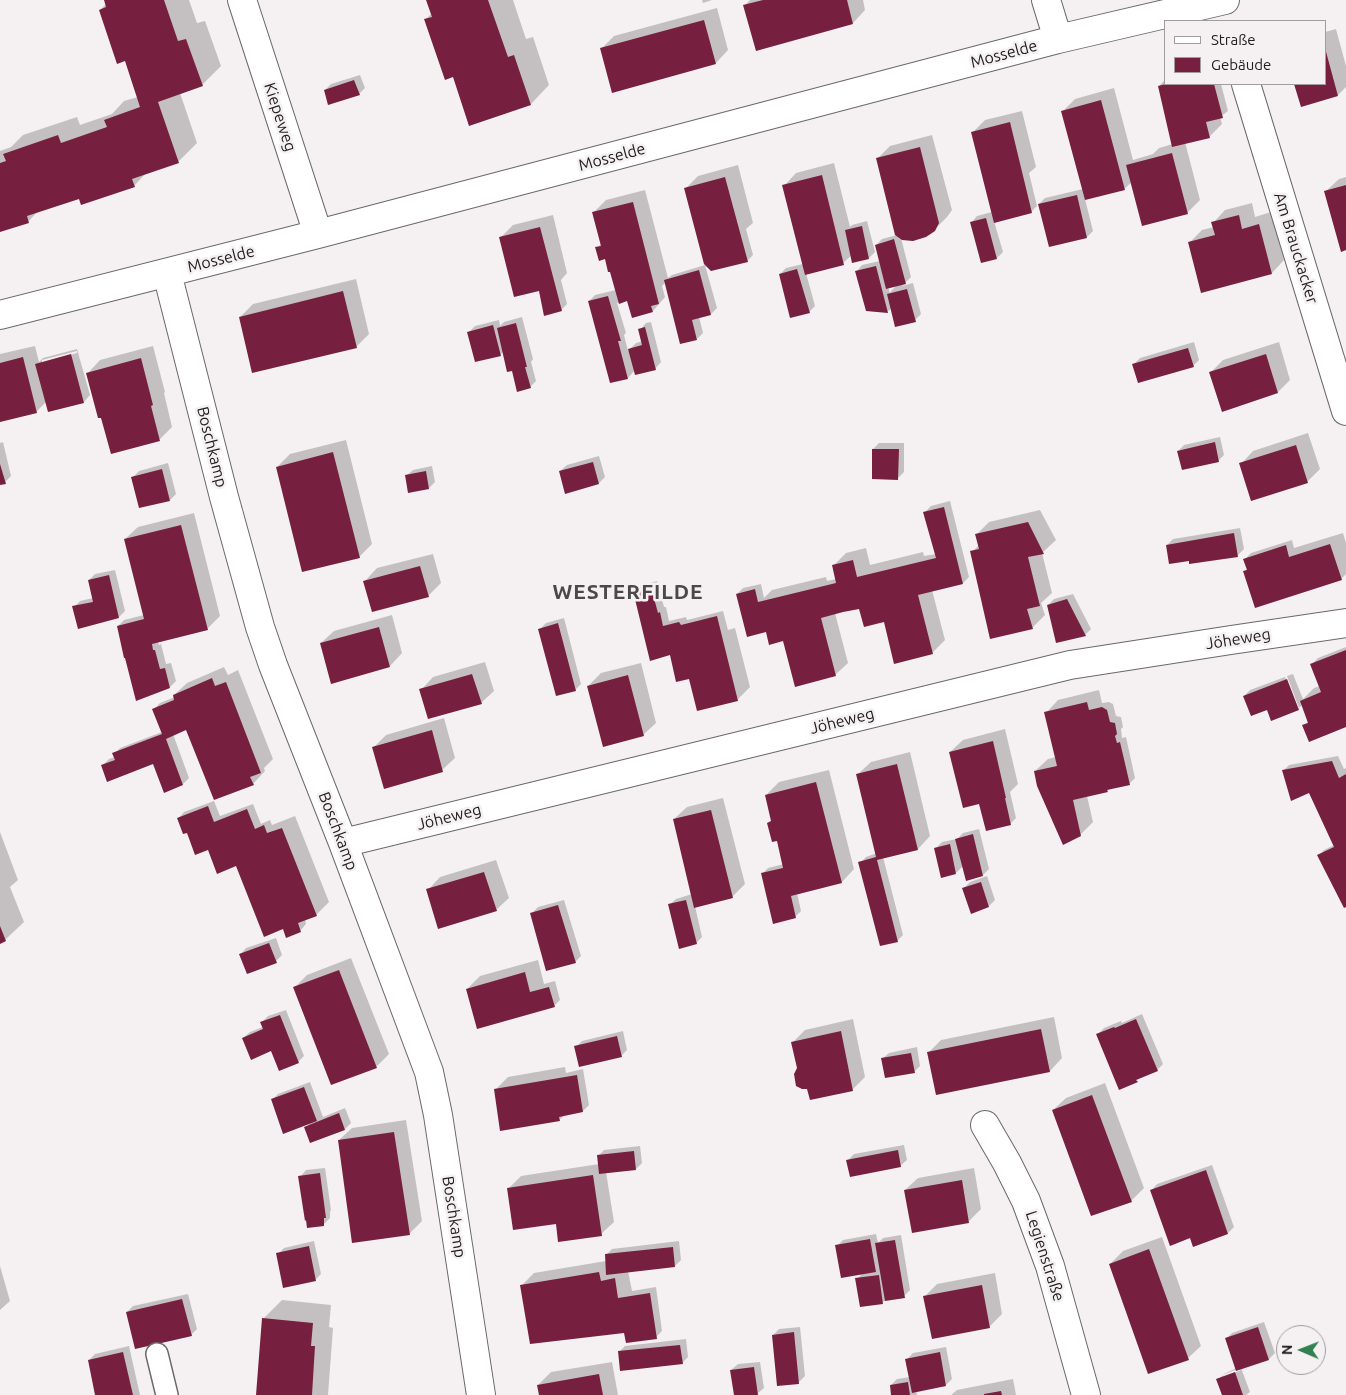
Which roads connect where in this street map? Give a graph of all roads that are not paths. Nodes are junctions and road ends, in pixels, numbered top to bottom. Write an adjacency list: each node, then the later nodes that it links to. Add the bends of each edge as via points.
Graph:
1 (242, 0): 6 (street, Kiepeweg)
2 (1046, 0): 4 (street)
3 (1224, 8): 4 (street, Mosselde)
4 (1058, 39): 6 (street, Mosselde)
5 (1246, 85): 9 (street, Am Brauckacker)
6 (318, 234): 7 (street, Mosselde)
7 (167, 273): 8 (street, Mosselde); 11 (street, Boschkamp, via 260,627)
8 (0, 315)
9 (1346, 411)
10 (1346, 623): 11 (street, Jöheweg, via 1070,665)
11 (343, 843): 15 (street, Boschkamp, via 429,1072)
12 (985, 1125): 16 (street, Legienstraße, via 1026,1201 1050,1266)
13 (157, 1354): 14 (lane)
14 (167, 1395)
15 (481, 1395)
16 (1086, 1395)

